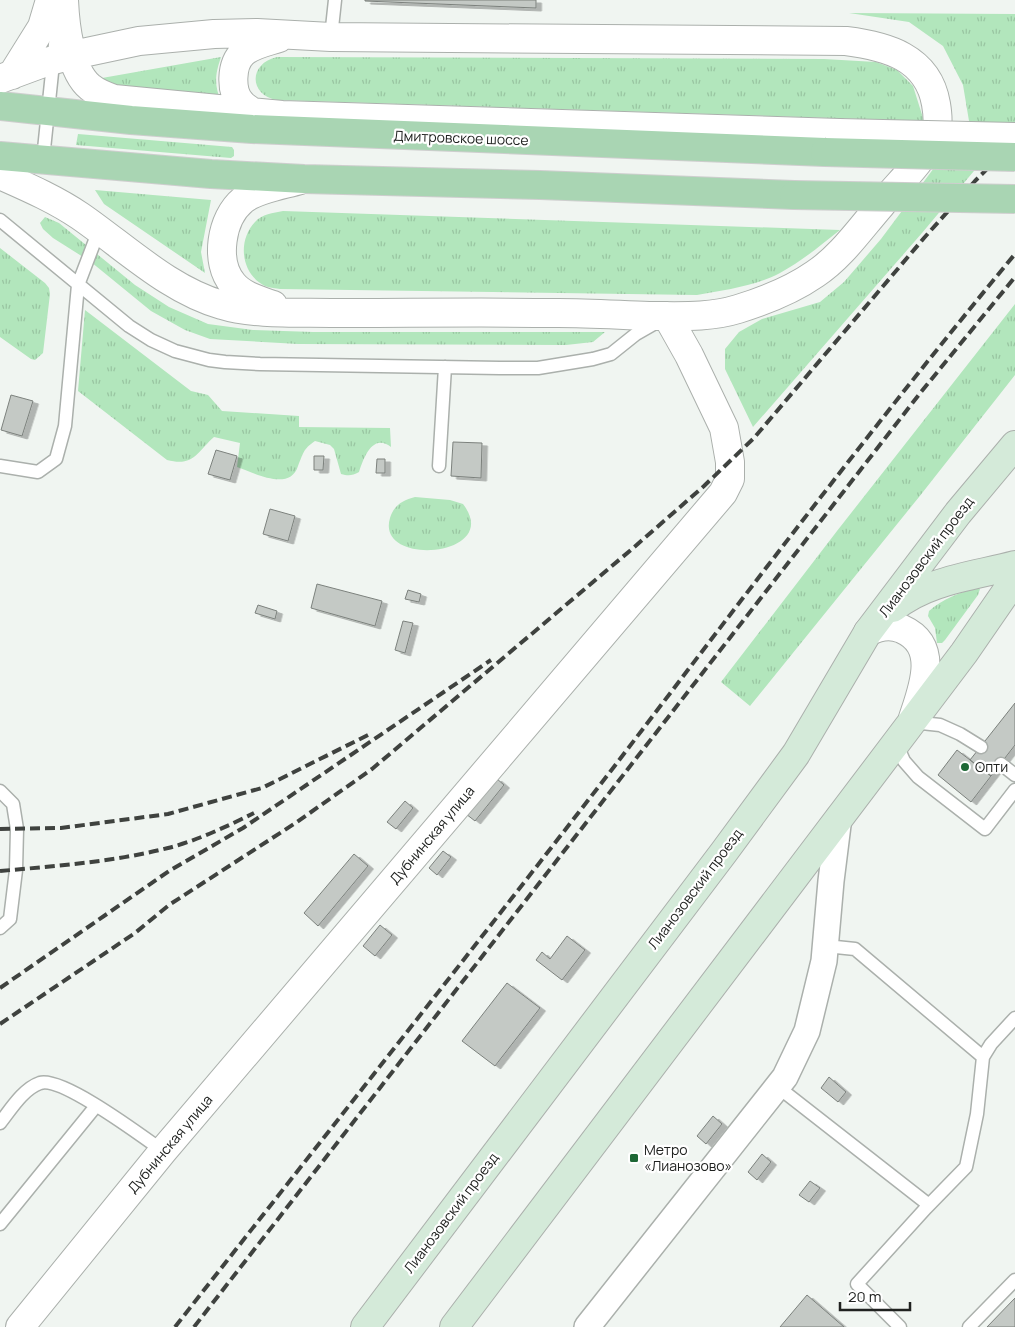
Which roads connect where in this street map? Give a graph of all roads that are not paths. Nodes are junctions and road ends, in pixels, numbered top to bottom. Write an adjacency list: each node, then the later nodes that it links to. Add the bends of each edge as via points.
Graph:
1 (50, 0): 8 (street, via 42,27)
2 (59, 0): 7 (lane)
3 (64, 0): 7 (street)
4 (335, 0): 6 (lane)
5 (290, 36): 6 (street); 7 (street, via 257,33 172,37); 11 (street, via 259,44 243,53 236,63 234,91 240,103)
6 (331, 37): 24 (street, via 846,40 888,50 910,60 923,72 936,100 939,120 934,138 835,258 814,275 758,302 702,315)
7 (63, 58): 8 (street); 10 (lane); 11 (street, via 76,68 89,87 114,99)
8 (6, 77)
9 (0, 106): 10 (main road, Дмитровское шоссе)
10 (49, 111): 13 (main road, Дмитровское шоссе, via 252,129 652,146); 16 (lane)
11 (254, 113): 13 (street)
12 (1015, 137): 13 (street, bridge)
13 (832, 142): 15 (main road, Дмитровское шоссе, bridge)
14 (0, 156): 16 (main road)
15 (1015, 157)
16 (43, 159): 18 (main road)
17 (0, 174): 21 (street, via 50,198)
18 (304, 179): 19 (main road, bridge); 23 (street, via 243,199 231,212 224,227 222,246 224,265 232,283 249,296)
19 (1015, 199)
20 (0, 220): 22 (lane)
21 (99, 230): 22 (lane); 23 (street, via 189,293 243,310)
22 (78, 284): 25 (lane, via 151,340 175,351 209,360); 27 (lane, via 65,426 56,459 38,472)
23 (296, 312): 24 (street)
24 (667, 316): 25 (lane, via 610,354 592,359 538,368); 48 (street, Дубнинская улица, via 724,428 730,479 724,493)
25 (445, 367): 28 (lane)
26 (1015, 445): 32 (main road, Лианозовский проезд, via 958,513)
27 (0, 466)
28 (438, 466)
29 (1015, 565): 32 (main road, via 930,586 902,600)
30 (1015, 579): 33 (main road)
31 (1015, 612): 33 (main road)
32 (872, 627): 34 (street, via 894,626 908,632 920,644 926,663 924,686); 53 (main road, Лианозовский проезд, via 796,754)
33 (964, 652): 34 (main road)
34 (904, 732): 35 (lane, via 940,725); 38 (lane, via 904,761 918,777 985,829); 40 (main road)
35 (981, 747)
36 (1001, 764): 37 (lane)
37 (1015, 775)
38 (1015, 790)
39 (0, 791): 41 (lane, via 14,804 17,829 10,919)
40 (839, 818): 42 (street); 54 (main road)
41 (0, 928)
42 (826, 946): 44 (lane, via 855,949); 45 (street, via 807,1031)
43 (1014, 1020): 44 (lane)
44 (983, 1057): 49 (lane, via 978,1114 966,1168)
45 (778, 1087): 49 (lane); 55 (street)
46 (96, 1106): 47 (lane, via 62,1086 42,1082 28,1090); 48 (lane); 50 (lane)
47 (0, 1123)
48 (163, 1151): 52 (street, Дубнинская улица)
49 (929, 1205): 56 (lane, via 857,1284)
50 (0, 1224)
51 (1015, 1280): 57 (lane)
52 (20, 1327)
53 (365, 1327)
54 (454, 1327)
55 (587, 1327)
56 (900, 1327)
57 (969, 1327)

